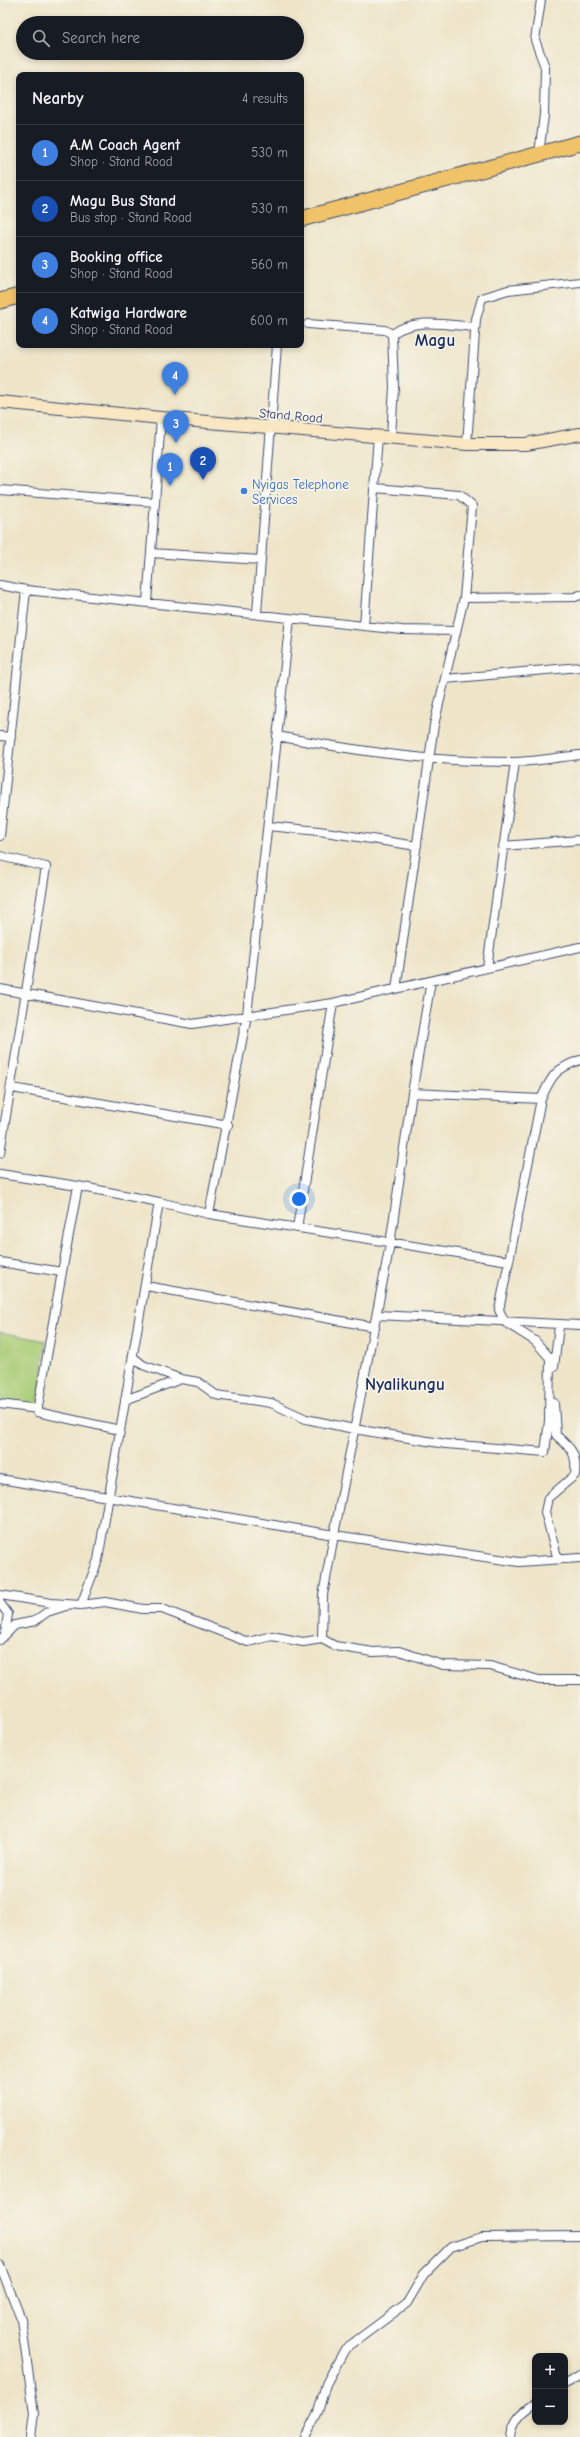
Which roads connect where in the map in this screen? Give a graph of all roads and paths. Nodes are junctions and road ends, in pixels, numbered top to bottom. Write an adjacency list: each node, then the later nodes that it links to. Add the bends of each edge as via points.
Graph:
1 (541, 0): 3 (street, via 536,40 545,67 544,115)
2 (580, 144): 3 (highway)
3 (539, 154): 4 (highway)
4 (304, 218)
5 (580, 282): 9 (street, via 508,290 482,298)
6 (16, 297): 7 (highway)
7 (0, 301)
8 (308, 324): 10 (street, via 385,330)
9 (475, 327): 10 (street, via 426,323 403,326); 18 (street)
10 (392, 334): 17 (street, via 394,387)
11 (277, 348): 14 (street)
12 (0, 402): 13 (main road, Stand Road)
13 (161, 418): 14 (main road, Stand Road); 21 (street)
14 (270, 428): 16 (main road, Stand Road); 23 (street)
15 (580, 434): 18 (main road, Stand Road, via 526,444)
16 (378, 436): 17 (main road, Stand Road); 19 (street)
17 (391, 437): 18 (main road, Stand Road)
18 (467, 444)
19 (375, 488): 27 (street, via 459,494 472,506); 31 (street)
20 (0, 490): 21 (street)
21 (155, 502): 22 (street)
22 (151, 553): 23 (street); 28 (street)
23 (261, 560): 29 (street)
24 (0, 585): 25 (street)
25 (26, 590): 28 (street); 37 (street)
26 (580, 595): 27 (street)
27 (464, 598): 32 (street)
28 (148, 602): 29 (street)
29 (257, 614): 30 (street)
30 (290, 618): 31 (street); 36 (street)
31 (364, 626): 32 (street)
32 (456, 631): 34 (street)
33 (580, 667): 34 (street)
34 (445, 678): 39 (street, via 434,725)
35 (0, 736): 37 (street)
36 (277, 736): 39 (street, via 365,752); 41 (street)
37 (11, 737): 42 (street)
38 (580, 755): 40 (street)
39 (430, 760): 40 (street); 44 (street)
40 (515, 762): 45 (street)
41 (268, 826): 44 (street); 54 (street)
42 (0, 836)
43 (580, 840): 45 (street)
44 (417, 846): 51 (street)
45 (503, 846): 48 (street)
46 (0, 856): 52 (street, via 46,867)
47 (580, 947): 48 (street)
48 (487, 968): 49 (street)
49 (431, 981): 51 (street); 57 (street)
50 (0, 989): 52 (street)
51 (396, 989): 53 (street)
52 (24, 993): 54 (street, via 192,1024); 56 (street)
53 (333, 1004): 54 (street); 65 (street)
54 (247, 1015): 59 (street)
55 (580, 1060): 58 (street, via 560,1068 550,1079)
56 (12, 1088): 59 (street); 60 (street)
57 (412, 1093): 58 (street); 66 (street)
58 (541, 1099): 67 (street)
59 (228, 1125): 64 (street)
60 (0, 1152)
61 (0, 1174): 62 (street)
62 (78, 1186): 63 (street); 69 (street)
63 (159, 1202): 64 (street); 70 (street)
64 (209, 1214): 65 (street)
65 (297, 1228): 66 (street)
66 (390, 1244): 67 (street); 71 (street)
67 (509, 1261): 72 (street, via 499,1310)
68 (0, 1262): 69 (street)
69 (62, 1272): 80 (street)
70 (146, 1286): 75 (street); 76 (street)
71 (377, 1315): 72 (street); 75 (street)
72 (504, 1322): 74 (street); 81 (street, via 535,1341 550,1358 549,1421 545,1452 446,1444)
73 (580, 1325): 74 (street)
74 (559, 1326): 87 (street, via 554,1364 556,1435 569,1446 576,1458 575,1475 548,1498 545,1512)
75 (375, 1327): 81 (street)
76 (133, 1357): 77 (street, via 159,1372); 78 (street)
77 (181, 1379): 78 (street); 81 (street, via 198,1382 216,1395 271,1403 306,1419)
78 (125, 1400): 82 (street)
79 (0, 1404): 80 (street)
80 (38, 1409): 82 (street, via 37,1412)
81 (354, 1429): 85 (street)
82 (120, 1430): 84 (street)
83 (0, 1479): 84 (street)
84 (109, 1498): 85 (street); 91 (street, via 98,1560)
85 (334, 1535): 87 (street, via 519,1562); 93 (street, via 323,1595)
86 (580, 1558): 87 (street)
87 (558, 1560)
88 (0, 1595): 90 (street)
89 (0, 1603): 92 (street, via 8,1614)
90 (71, 1604): 91 (street); 92 (street, via 47,1612 35,1621 16,1625)
91 (81, 1605): 93 (street, via 105,1602 143,1609 162,1609 248,1642 272,1636 303,1642)
92 (3, 1637)
93 (322, 1639): 94 (street, via 335,1646 373,1652 399,1651 443,1665 490,1666 539,1680)
94 (580, 1680)
95 (580, 2236): 101 (street, via 482,2237 452,2247 424,2274 407,2303 345,2349 326,2384 318,2412)
96 (0, 2265): 100 (street, via 21,2319 34,2413)
97 (580, 2376): 98 (street)
98 (568, 2382)
99 (532, 2405): 102 (street, via 511,2425)
100 (31, 2437)
101 (305, 2437)
102 (510, 2437)

